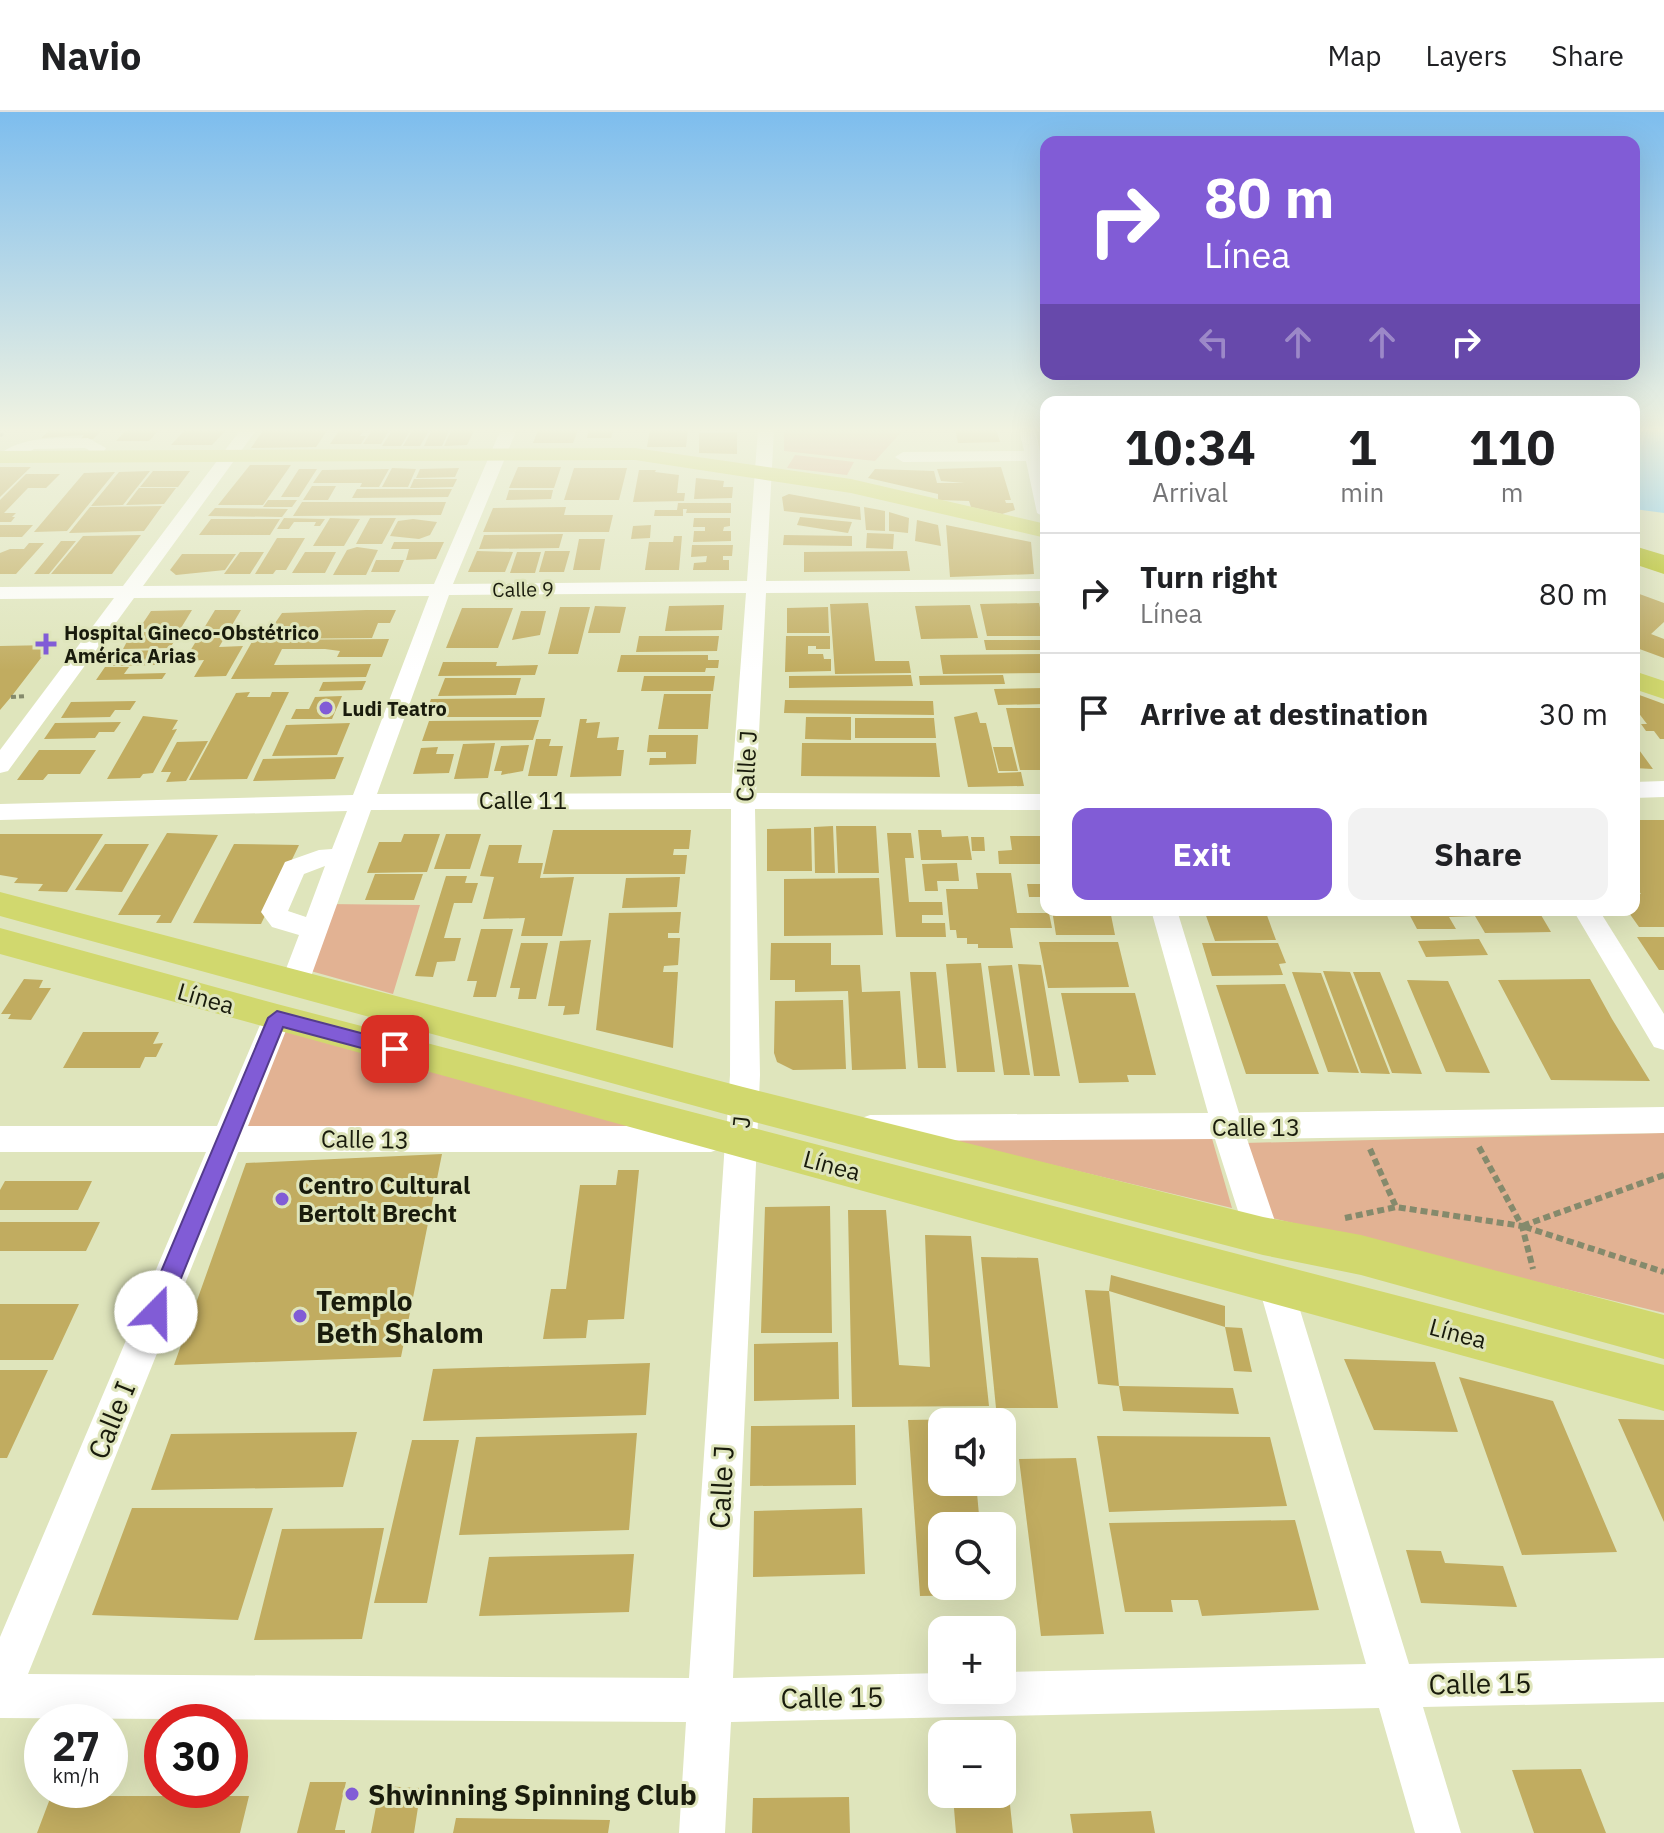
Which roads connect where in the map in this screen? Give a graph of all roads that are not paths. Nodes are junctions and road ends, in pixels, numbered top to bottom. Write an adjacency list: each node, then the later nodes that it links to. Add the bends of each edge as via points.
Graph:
1 (191, 509): 11 (street)
2 (474, 509): 10 (street)
3 (760, 509): 9 (street, Calle J)
4 (952, 509): 5 (main road)
5 (1040, 530)
6 (1640, 556): 7 (highway)
7 (1664, 565)
8 (1040, 585): 9 (street, Calle 9)
9 (755, 587): 10 (street, Calle 9); 18 (street, Calle J)
10 (441, 590): 11 (street, Calle 9); 20 (street)
11 (131, 592): 12 (street, Calle 9); 15 (street)
12 (0, 593)
13 (1640, 681): 14 (main road)
14 (1664, 691)
15 (0, 766)
16 (1664, 789): 17 (street)
17 (1640, 790)
18 (743, 801): 19 (street, Calle 11); 20 (street, Calle 11); 32 (street, Calle J)
19 (1040, 802)
20 (360, 803): 21 (street, Calle 11); 22 (street)
21 (0, 812)
22 (341, 857): 26 (street); 26 (street, via 319,858 294,868 274,912 286,924)
23 (0, 904): 28 (main road, Línea)
24 (1166, 916): 33 (street)
25 (1590, 916): 30 (street)
26 (316, 927): 28 (street)
27 (0, 941): 29 (main road, Línea)
28 (295, 982): 32 (main road, Línea)
29 (277, 1018): 32 (main road, Línea); 35 (street, Calle I)
30 (1664, 1039)
31 (1664, 1120): 33 (street, Calle 13)
32 (737, 1127): 34 (main road, Línea); 35 (street, Calle 13, via 543,1141); 38 (main road, Línea); 45 (street, Calle J)
33 (1227, 1127): 34 (street, Calle 13); 37 (street)
34 (849, 1128): 37 (main road, Línea)
35 (228, 1138): 36 (street, Calle 13); 43 (street, Calle I)
36 (0, 1139)
37 (1263, 1236): 39 (main road, Línea, via 1361,1255)
38 (1275, 1284): 40 (main road, Línea); 42 (street)
39 (1664, 1337)
40 (1664, 1388)
41 (1664, 1680): 42 (street, Calle 15)
42 (1393, 1684): 45 (street, Calle 15); 47 (street)
43 (0, 1689)
44 (0, 1696): 45 (street, Calle 15)
45 (709, 1700): 46 (street, Calle J)
46 (702, 1833)
47 (1438, 1833)

